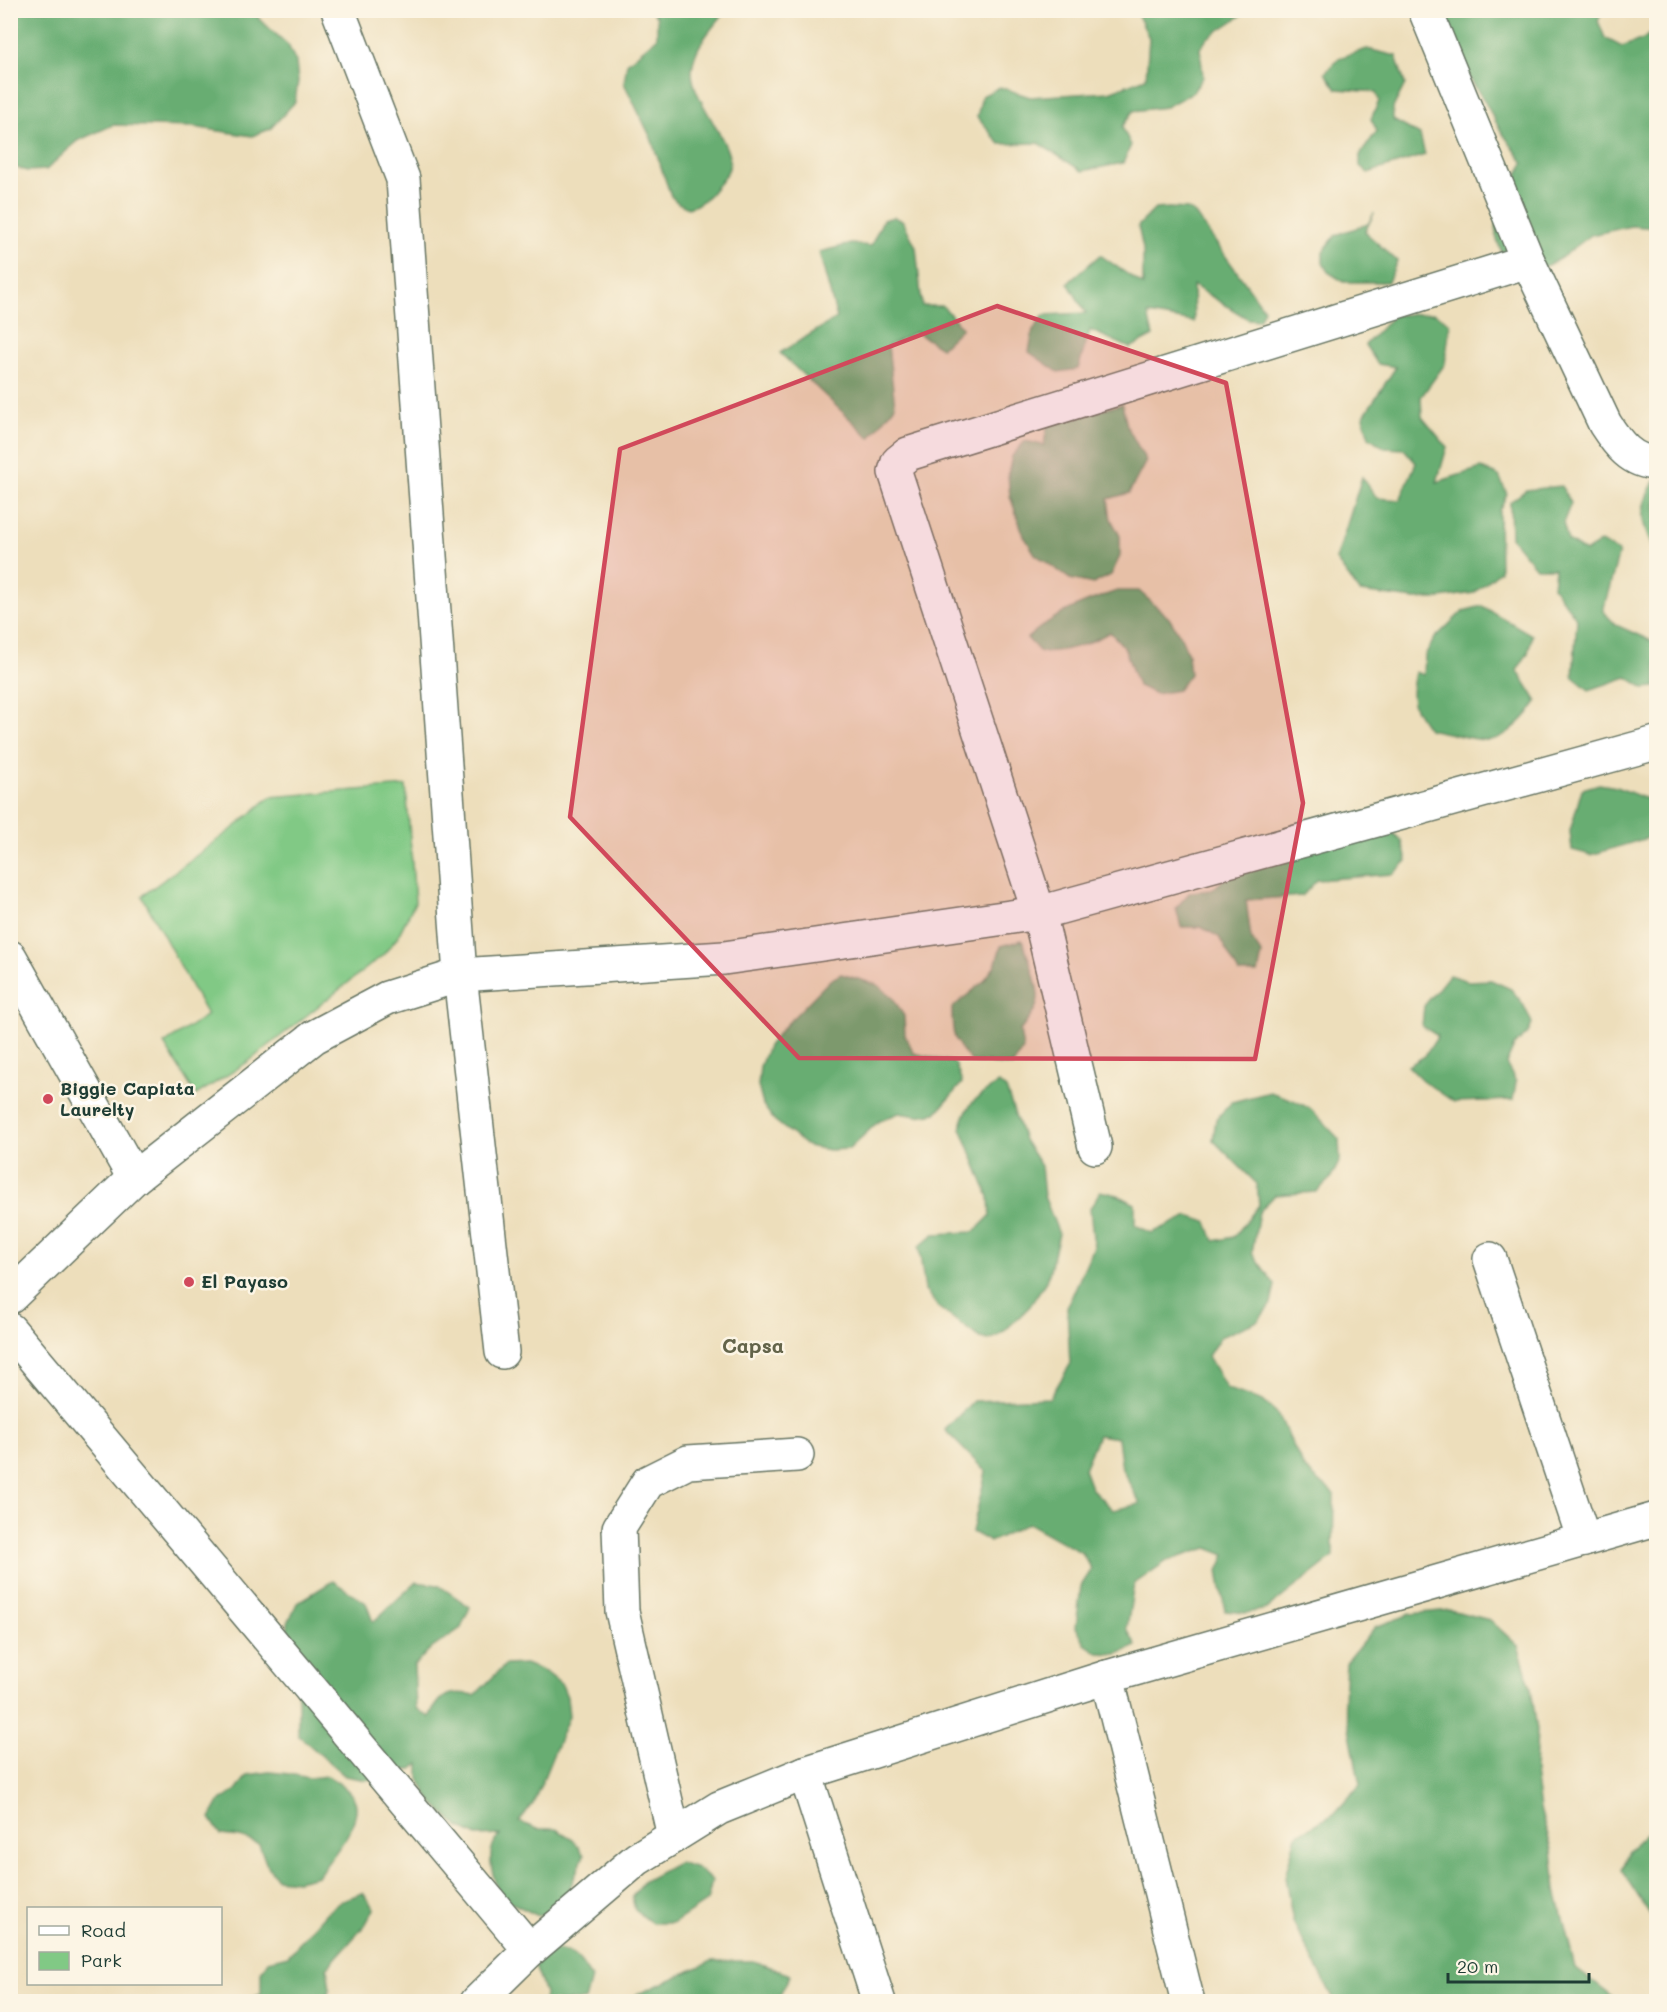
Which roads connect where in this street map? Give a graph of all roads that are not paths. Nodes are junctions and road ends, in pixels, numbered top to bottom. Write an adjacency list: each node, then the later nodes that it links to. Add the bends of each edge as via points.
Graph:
1 (339, 10): 8 (street, via 403,179)
2 (1425, 10): 3 (street)
3 (1528, 261): 4 (street, via 1605,424 1619,446 1633,457); 6 (street, via 908,453 898,462 895,472)
4 (1656, 463)
5 (1656, 743): 6 (street)
6 (1038, 913): 8 (street, via 724,958); 9 (street)
7 (10, 957): 10 (street)
8 (460, 975): 10 (street, via 387,998 314,1037); 14 (street)
9 (1095, 1147)
10 (134, 1178): 12 (street)
11 (1490, 1259): 17 (street)
12 (10, 1297)
13 (10, 1330): 21 (street)
14 (502, 1352)
15 (797, 1455): 20 (street, via 688,1462 648,1482 619,1528 622,1611)
16 (1656, 1519): 17 (street)
17 (1584, 1540): 18 (street)
18 (1107, 1677): 19 (street); 24 (street)
19 (805, 1773): 20 (street, via 719,1808); 23 (street)
20 (674, 1836): 21 (street, via 638,1859)
21 (530, 1950): 22 (street)
22 (477, 2001)
23 (879, 2001)
24 (1188, 2001)

